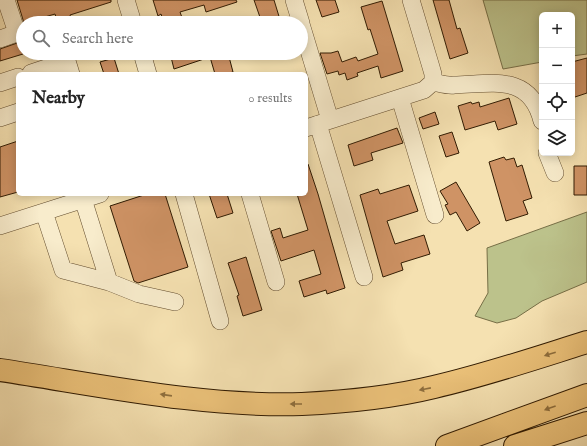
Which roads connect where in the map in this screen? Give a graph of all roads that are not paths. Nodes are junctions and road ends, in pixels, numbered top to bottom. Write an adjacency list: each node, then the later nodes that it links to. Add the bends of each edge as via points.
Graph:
1 (6, 0): 7 (street)
2 (126, 0): 5 (street)
3 (294, 0): 6 (street)
4 (411, 0): 16 (street, via 433,74)
5 (131, 16)
6 (299, 16)
7 (16, 30)
8 (16, 33): 9 (street)
9 (0, 39)
10 (144, 60): 14 (street)
11 (307, 60): 22 (street)
12 (36, 72): 13 (street, via 67,61)
13 (70, 72)
14 (147, 72)
15 (16, 78): 17 (street)
16 (433, 82): 18 (street, via 424,90); 21 (street, via 452,86 493,83 514,86 530,95 540,111)
17 (0, 83)
18 (400, 98): 22 (street); 30 (street)
19 (16, 113): 20 (street)
20 (0, 118)
21 (542, 120)
22 (318, 124): 32 (street)
23 (548, 156): 24 (street)
24 (555, 174)
25 (90, 196): 28 (street)
26 (185, 196): 36 (street)
27 (251, 196): 34 (street)
28 (75, 199): 29 (street); 33 (street)
29 (44, 212): 31 (street); 33 (street, via 63,270)
30 (435, 215)
31 (0, 226)
32 (364, 277)
33 (109, 282): 35 (street, via 139,294)
34 (276, 282)
35 (175, 302)
36 (220, 321)
37 (587, 342): 38 (highway, one-way to 38, via 433,388 303,404 190,399)
38 (0, 370)
39 (587, 395): 41 (highway, one-way to 41)
40 (587, 423): 42 (highway)
41 (447, 446)
42 (515, 446)

